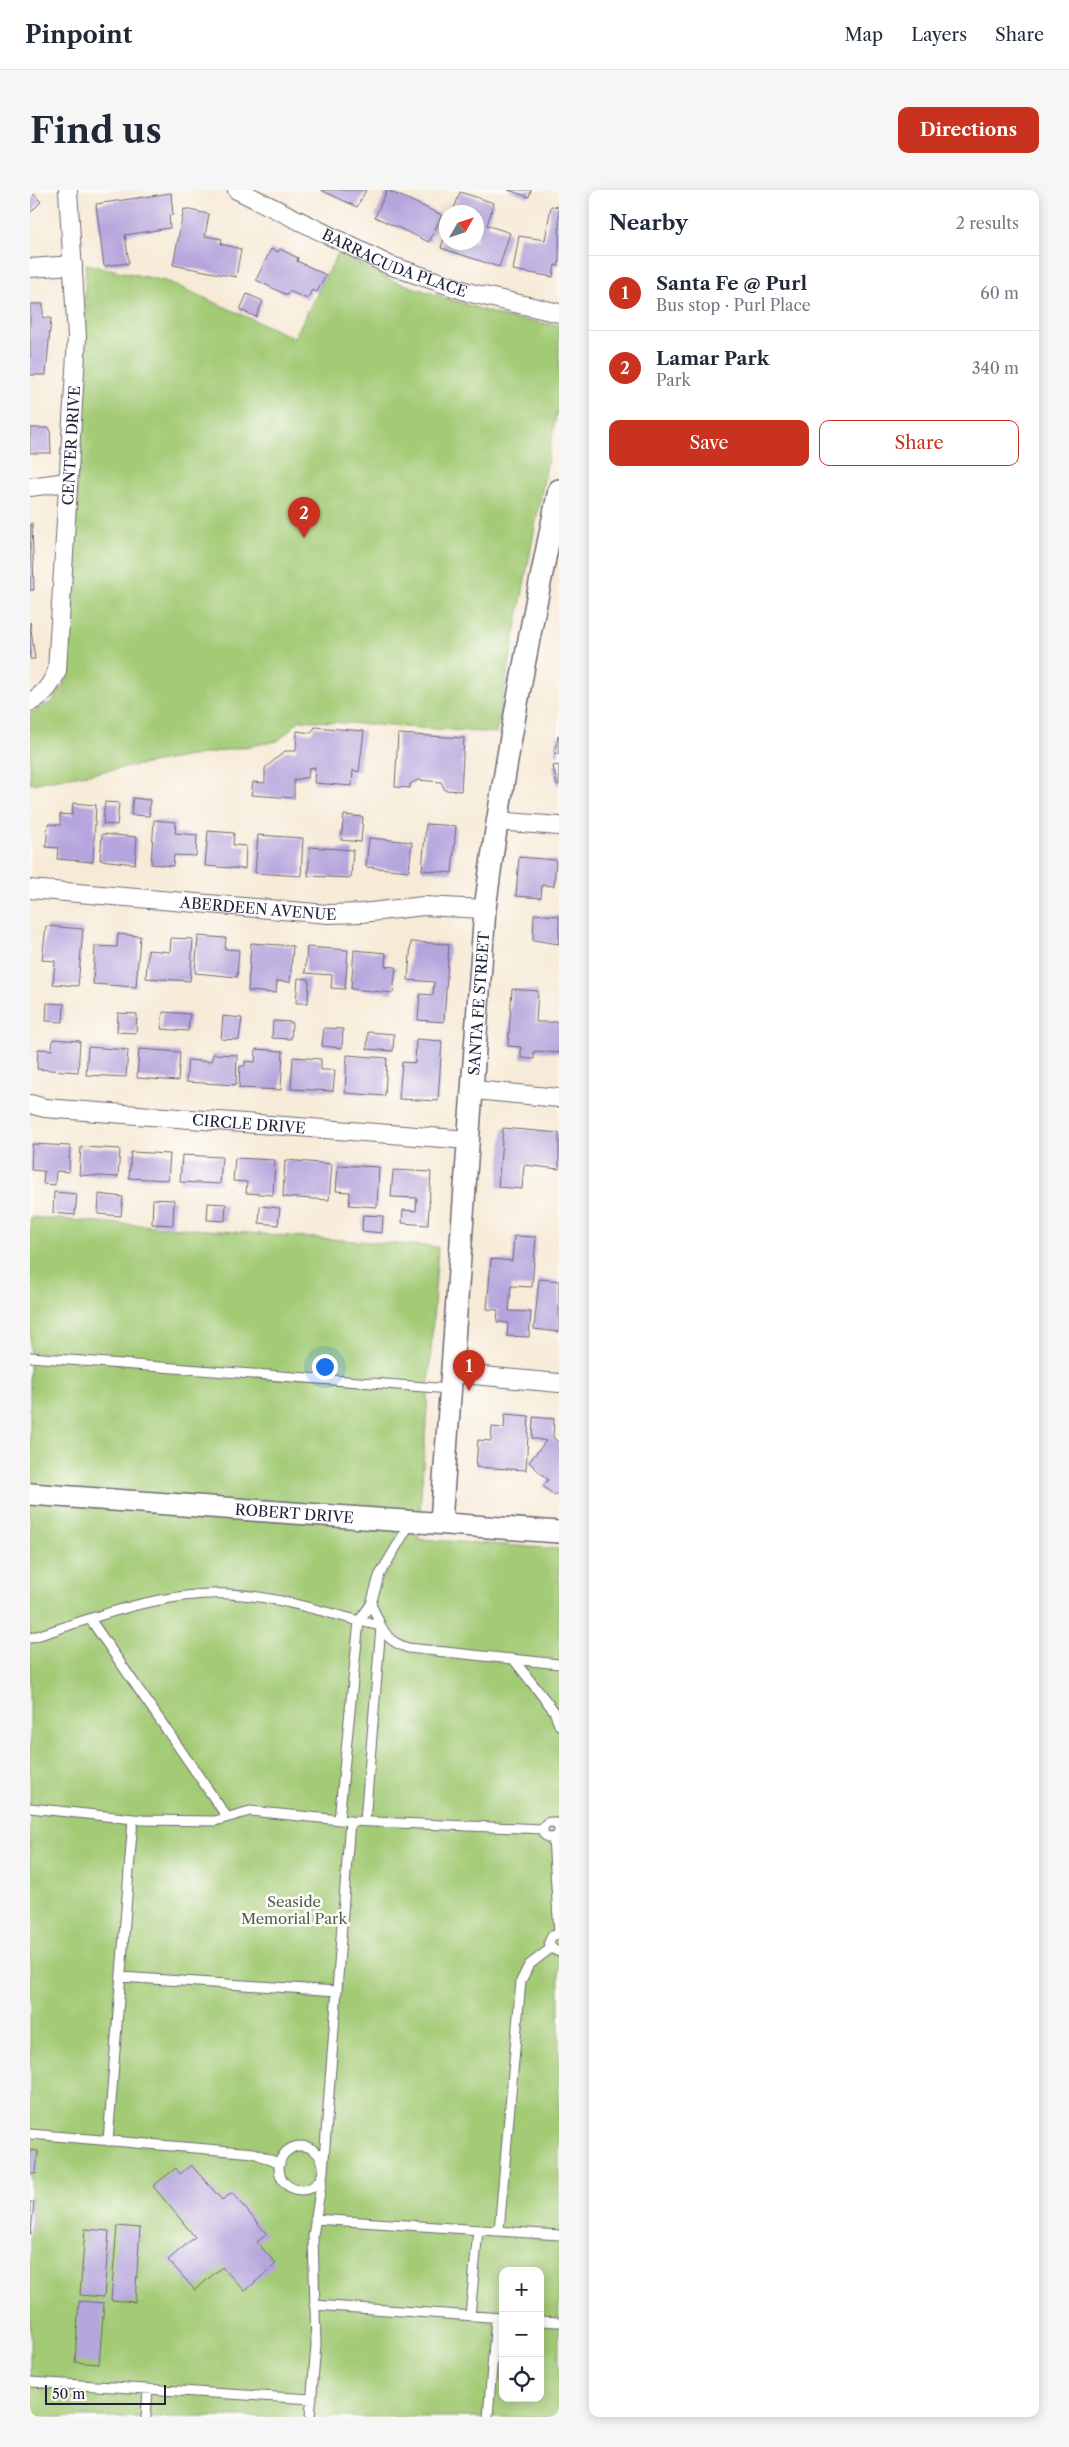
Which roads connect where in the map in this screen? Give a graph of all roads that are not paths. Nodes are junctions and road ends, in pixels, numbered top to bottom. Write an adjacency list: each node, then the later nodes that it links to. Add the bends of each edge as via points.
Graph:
1 (68, 190): 3 (street, CENTER DRIVE)
2 (237, 190): 5 (street, BARRACUDA PLACE, via 389,265 471,293)
3 (73, 265): 4 (street); 6 (street, CENTER DRIVE, via 76,355)
4 (30, 268)
5 (559, 313)
6 (67, 482): 7 (street); 9 (street, CENTER DRIVE, via 57,671 52,683)
7 (30, 487)
8 (559, 490): 10 (street, SANTA FE STREET, via 523,663)
9 (35, 700)
10 (496, 821): 11 (street); 13 (street, SANTA FE STREET)
11 (559, 826)
12 (30, 889): 13 (street, ABERDEEN AVENUE, via 328,914 362,914 423,906)
13 (485, 909): 14 (street, SANTA FE STREET)
14 (474, 1090): 15 (street); 17 (street, SANTA FE STREET)
15 (559, 1098)
16 (30, 1104): 17 (street, CIRCLE DRIVE, via 45,1108)
17 (469, 1140): 19 (street, SANTA FE STREET)
18 (30, 1357): 19 (lane)
19 (451, 1381): 20 (street); 23 (street, SANTA FE STREET)
20 (559, 1384)
21 (30, 1494): 22 (street, ROBERT DRIVE)
22 (413, 1520): 23 (street, ROBERT DRIVE); 25 (lane, via 378,1576)
23 (441, 1522): 24 (street, ROBERT DRIVE)
24 (559, 1532)
25 (371, 1604): 27 (lane); 28 (lane)
26 (90, 1619): 27 (lane, via 174,1597 229,1594 267,1598); 29 (lane); 34 (lane)
27 (359, 1621): 28 (lane); 36 (lane)
28 (381, 1626): 30 (lane, via 387,1637 408,1648); 39 (lane)
29 (30, 1638)
30 (514, 1660): 31 (lane); 32 (lane, via 554,1711)
31 (559, 1664)
32 (559, 1725)
33 (30, 1808): 35 (lane)
34 (227, 1817): 35 (lane, via 215,1820); 36 (lane, via 250,1811)
35 (133, 1819): 44 (lane)
36 (339, 1820): 38 (lane)
37 (558, 1821): 40 (lane, via 548,1823); 41 (lane, via 558,1831)
38 (350, 1822): 39 (lane); 45 (lane)
39 (365, 1822): 40 (lane)
40 (543, 1829): 41 (lane, via 544,1835)
41 (553, 1838): 42 (lane)
42 (559, 1934): 43 (lane, via 550,1939)
43 (555, 1950): 52 (lane, via 529,1965 521,1981)
44 (121, 1977): 45 (lane); 47 (lane)
45 (337, 1992): 49 (lane)
46 (30, 2134): 47 (lane)
47 (108, 2142): 48 (lane, via 254,2153)
48 (280, 2164): 49 (lane, via 288,2150 305,2147 319,2156); 49 (lane, via 283,2181 297,2190 314,2186)
49 (323, 2172): 50 (lane)
50 (315, 2219): 51 (lane); 54 (lane, via 312,2236)
51 (478, 2230): 52 (lane); 55 (lane)
52 (500, 2231): 53 (lane)
53 (559, 2235)
54 (314, 2305): 55 (lane); 61 (lane, via 316,2345)
55 (470, 2316): 56 (lane)
56 (499, 2318): 64 (lane)
57 (544, 2321): 58 (lane)
58 (559, 2322)
59 (30, 2382): 60 (lane)
60 (148, 2389): 61 (lane); 62 (lane)
61 (312, 2399): 63 (lane)
62 (146, 2417)
63 (310, 2417)
64 (488, 2417)

